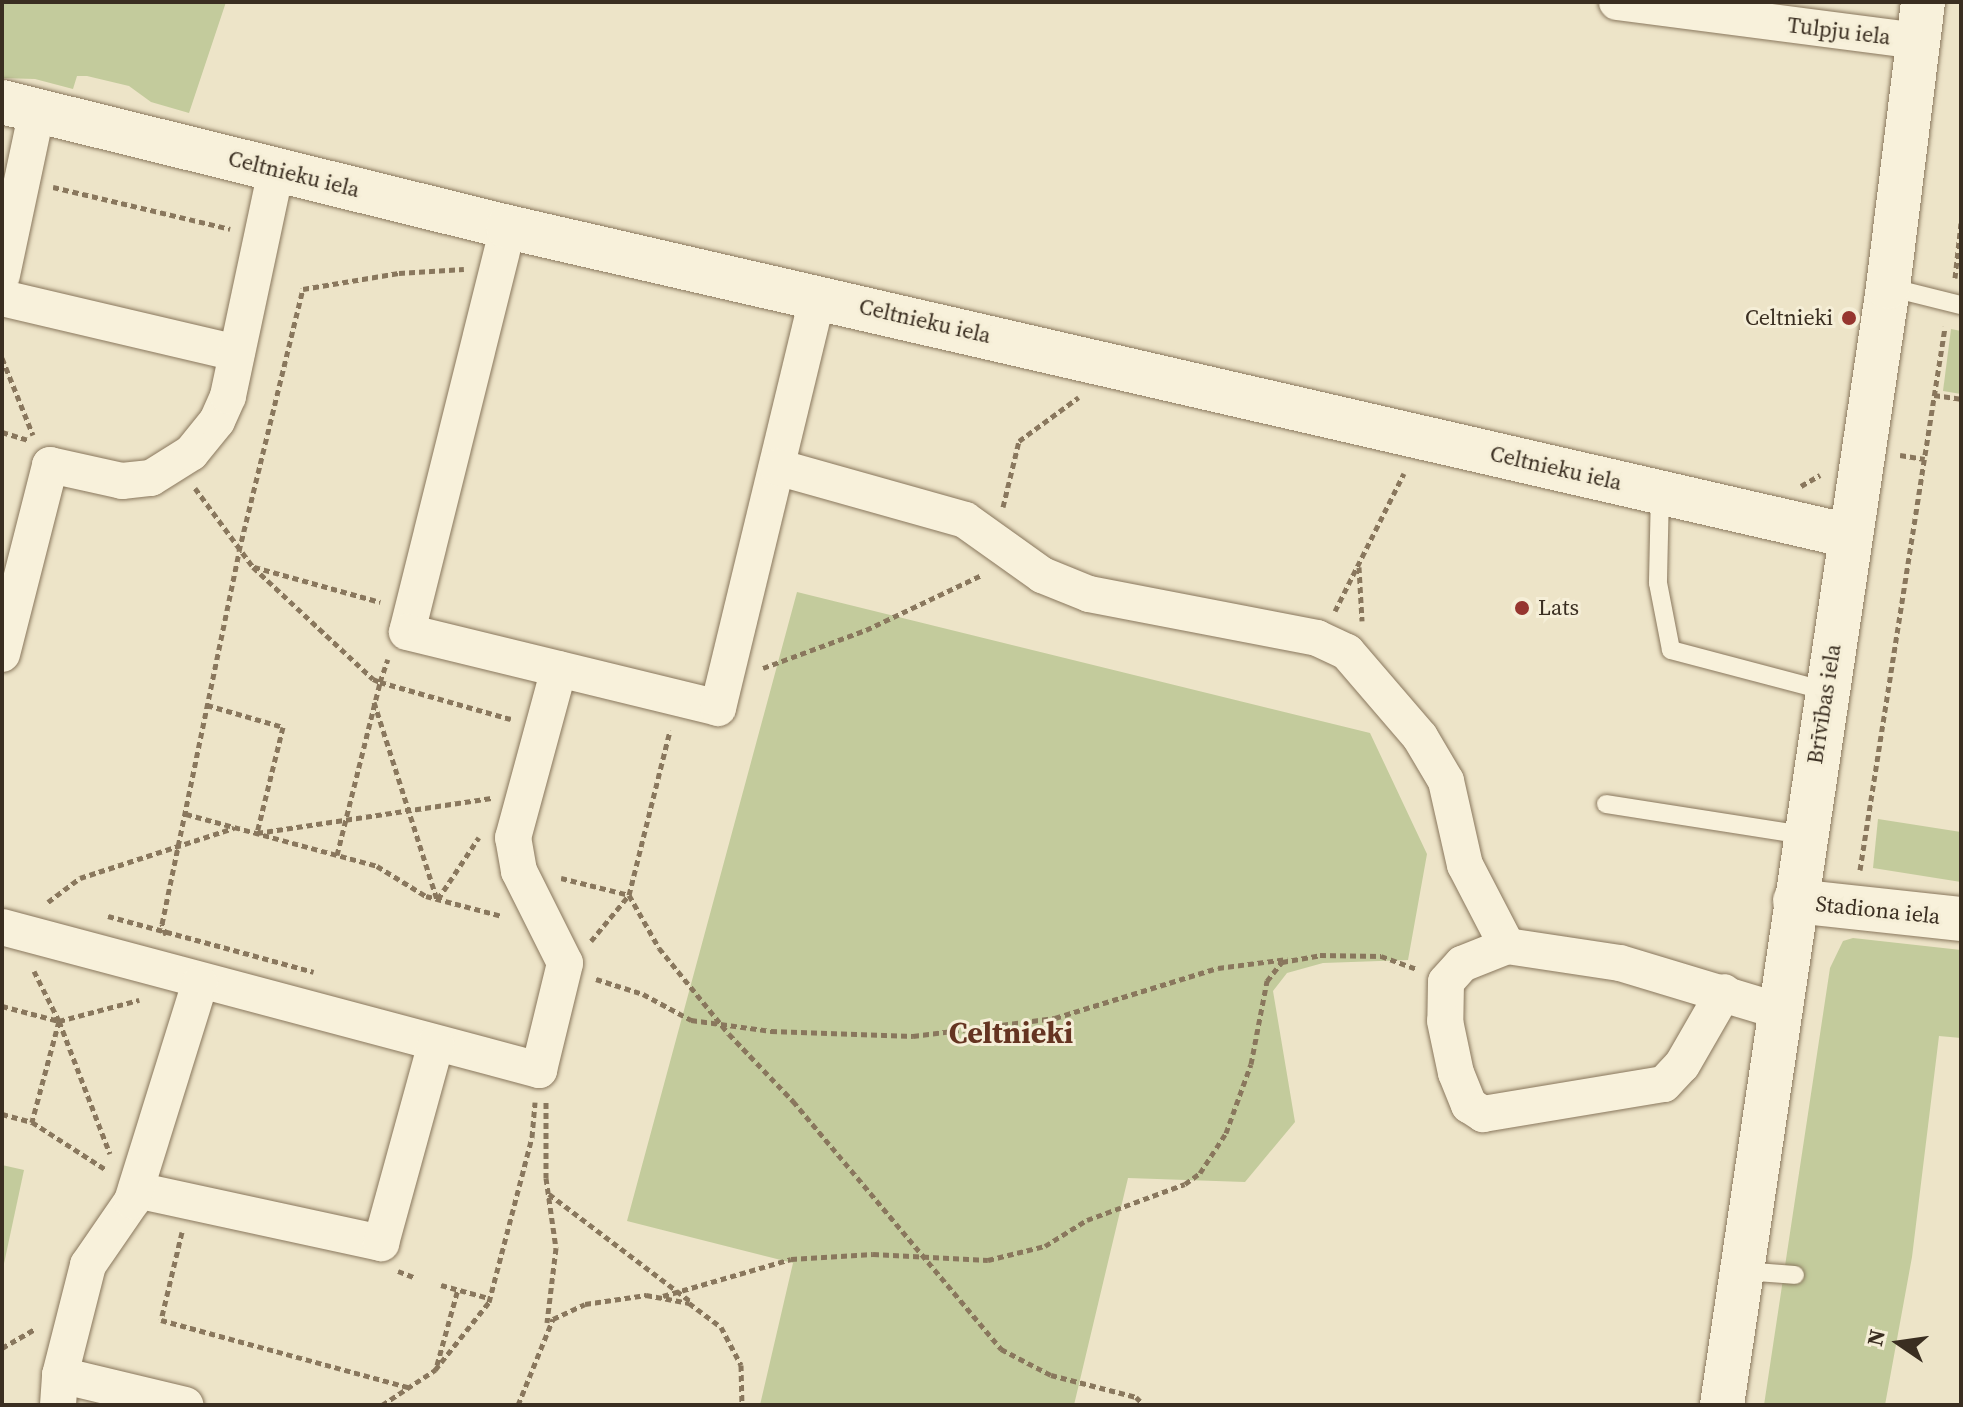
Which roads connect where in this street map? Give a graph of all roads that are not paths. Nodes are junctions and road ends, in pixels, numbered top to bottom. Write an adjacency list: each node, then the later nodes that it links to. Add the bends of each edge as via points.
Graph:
1 (1617, 2): 2 (street, Tulpju iela)
2 (1920, 22): 7 (street, Brīvības iela)
3 (20, 106): 4 (street, Celtnieku iela); 6 (street, via 20,190)
4 (276, 170): 5 (street, Celtnieku iela); 11 (street)
5 (508, 227): 8 (street, Celtnieku iela); 16 (street, via 409,621)
6 (2, 275)
7 (1888, 287): 10 (lane); 14 (street, Brīvības iela)
8 (818, 296): 12 (street); 13 (street, Celtnieku iela)
9 (2, 298): 11 (street)
10 (1955, 304)
11 (237, 353): 15 (street, via 223,409 178,463 151,478 122,481 50,465)
12 (777, 467): 16 (street, via 718,708); 23 (street, via 951,515 1042,575 1089,594 1317,638 1360,662 1420,737 1453,799 1473,885)
13 (1660, 492): 14 (street, Celtnieku iela); 17 (lane, via 1658,583 1671,650)
14 (1850, 536): 17 (street, Brīvības iela)
15 (2, 654)
16 (559, 669): 27 (street, via 513,838 518,866 565,967 539,1070)
17 (1826, 691): 19 (street, Brīvības iela)
18 (1606, 804): 19 (lane)
19 (1804, 835): 20 (street, Brīvības iela)
20 (1795, 901): 21 (street, Stadiona iela); 26 (street, Brīvības iela)
21 (1961, 919)
22 (18, 922): 24 (street)
23 (1507, 946): 25 (street, via 1620,963); 25 (street, via 1462,964 1448,978 1445,1021 1456,1073 1469,1105 1489,1115 1664,1084 1682,1065)
24 (190, 980): 27 (street); 28 (street)
25 (1724, 992): 26 (street)
26 (1779, 1011): 29 (street, Brīvības iela)
27 (436, 1043): 28 (street, via 381,1243)
28 (129, 1185): 31 (street, via 121,1223 88,1265)
29 (1742, 1271): 30 (lane); 33 (street, Brīvības iela)
30 (1795, 1275)
31 (59, 1390): 32 (street)
32 (185, 1405)
33 (1722, 1405)

